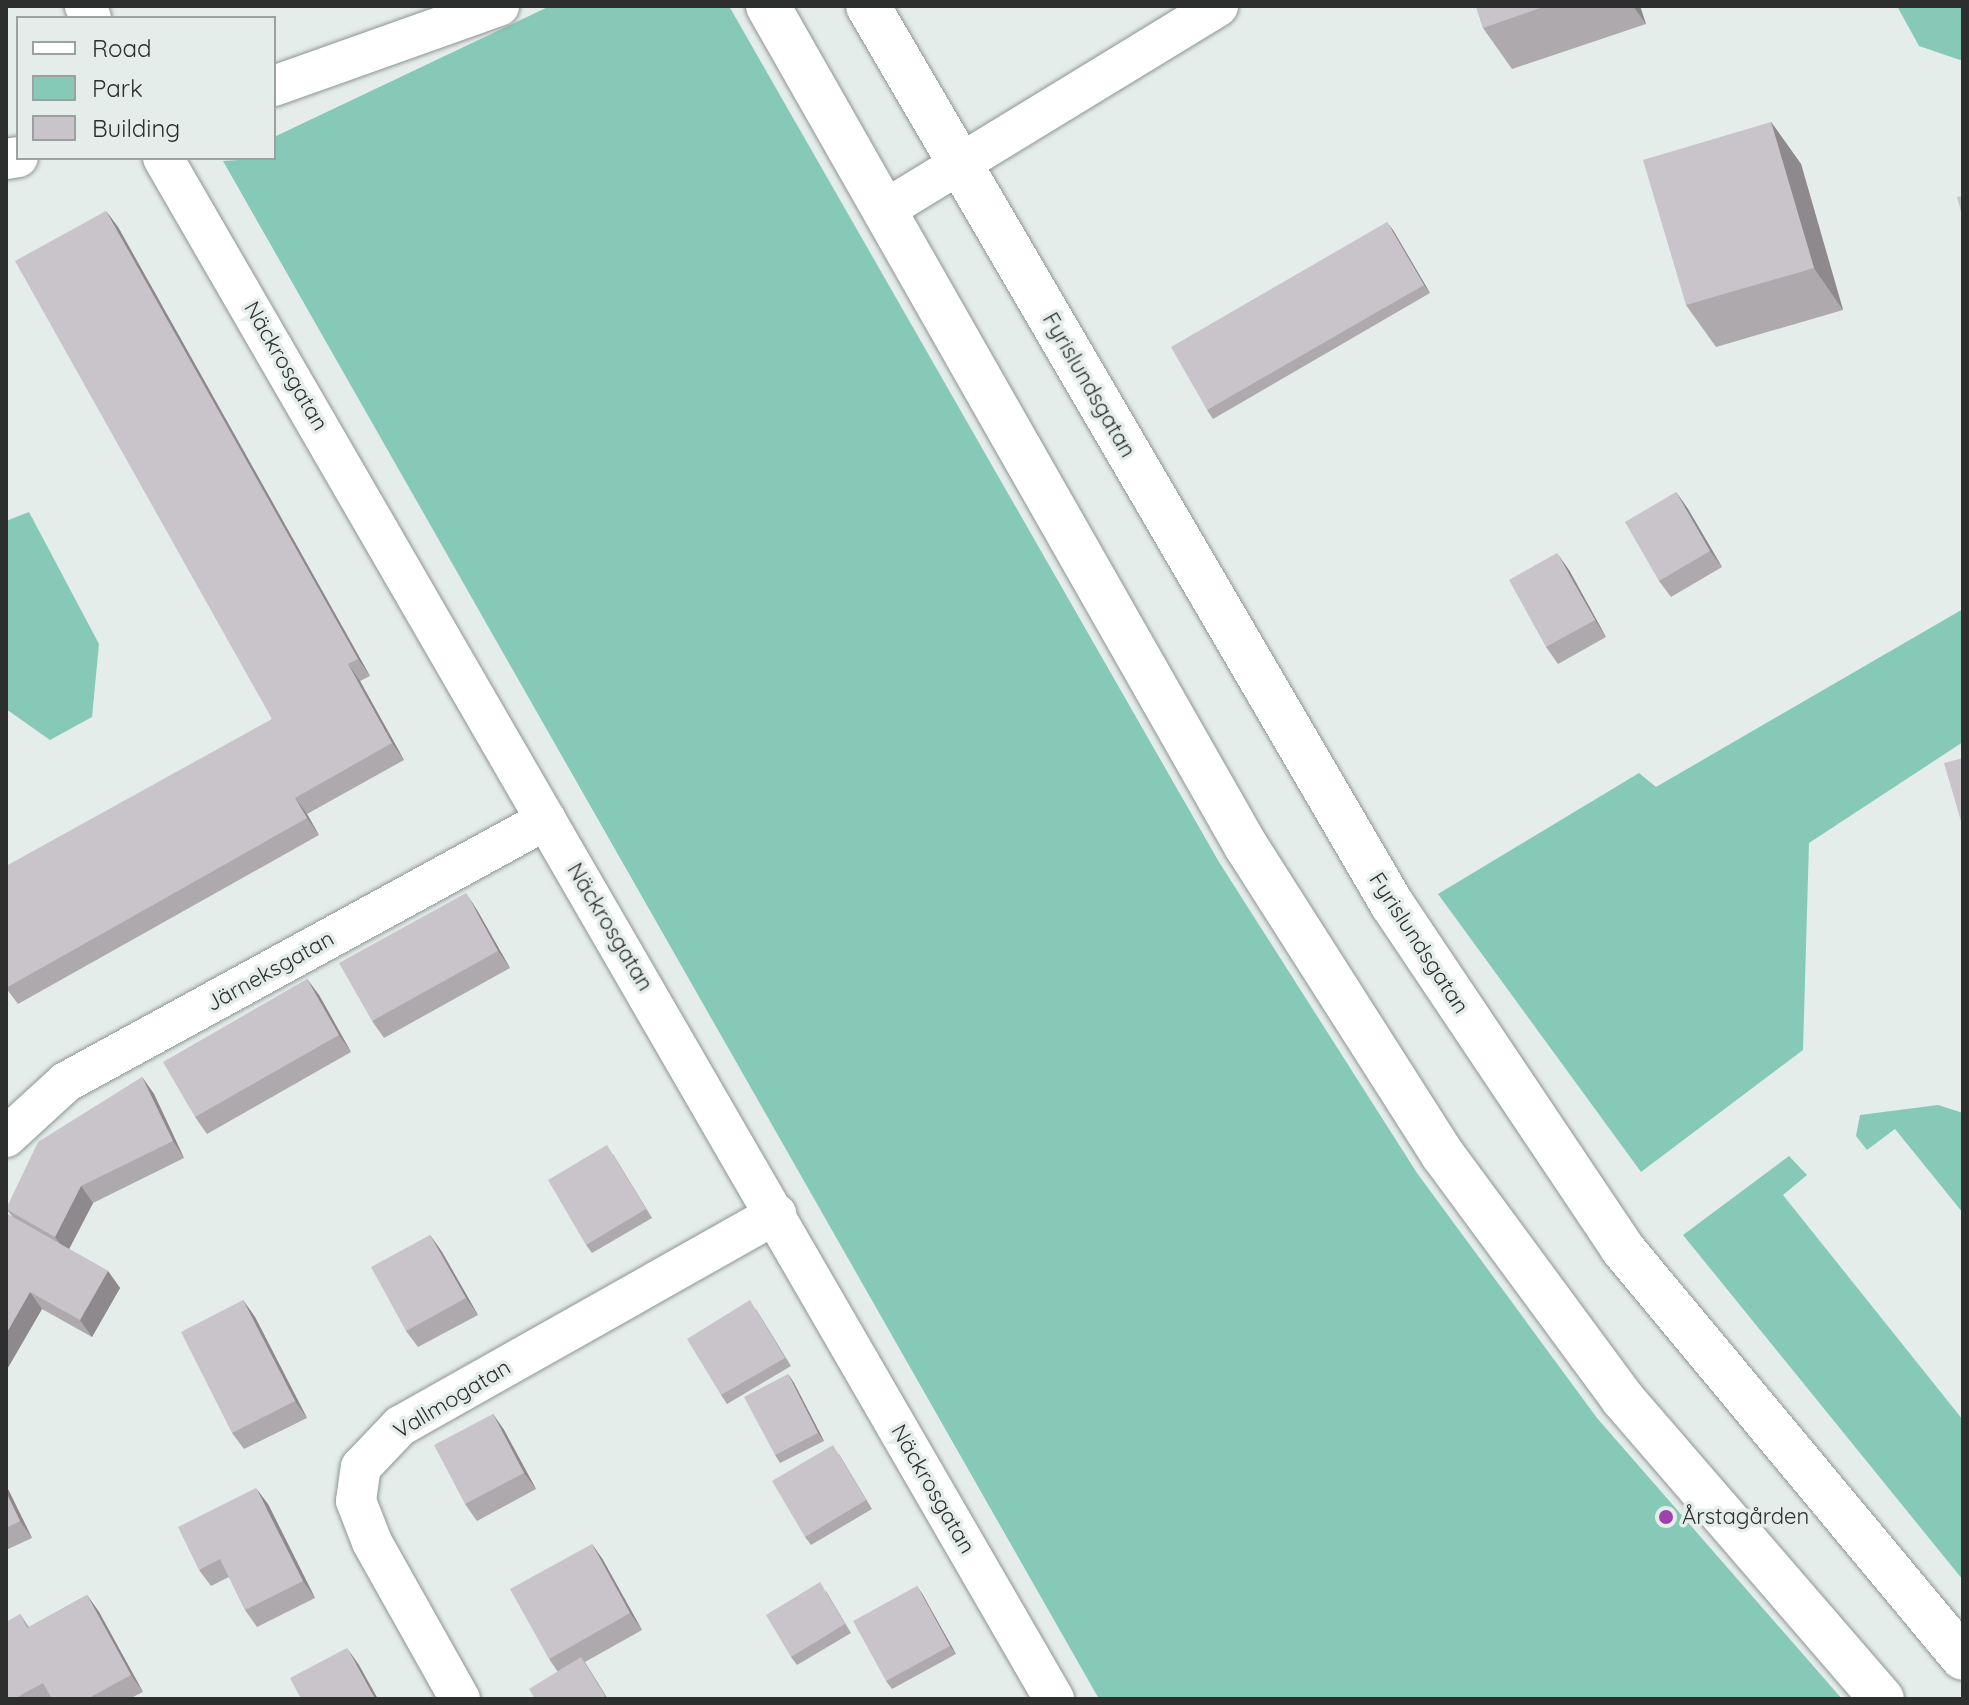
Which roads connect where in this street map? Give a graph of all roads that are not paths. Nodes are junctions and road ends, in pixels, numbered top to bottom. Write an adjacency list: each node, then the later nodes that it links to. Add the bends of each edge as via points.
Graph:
1 (499, 6): 5 (street)
2 (768, 6): 8 (main road)
3 (868, 6): 7 (main road, Fyrislundsgatan)
4 (1218, 6): 7 (street)
5 (276, 85)
6 (164, 160): 9 (street, Näckrosgatan)
7 (962, 167): 8 (street); 12 (main road, Fyrislundsgatan, via 1392,904 1604,1221 1694,1343)
8 (886, 209): 15 (main road, via 1246,846 1443,1155 1622,1398)
9 (546, 820): 10 (street, Järneksgatan, via 66,1082); 11 (street, Näckrosgatan)
10 (6, 1137)
11 (776, 1214): 13 (street, Vallmogatan, via 400,1426 361,1467 356,1501 372,1542); 14 (street, Näckrosgatan)
12 (1963, 1658)
13 (460, 1699)
14 (1054, 1699)
15 (1882, 1699)

